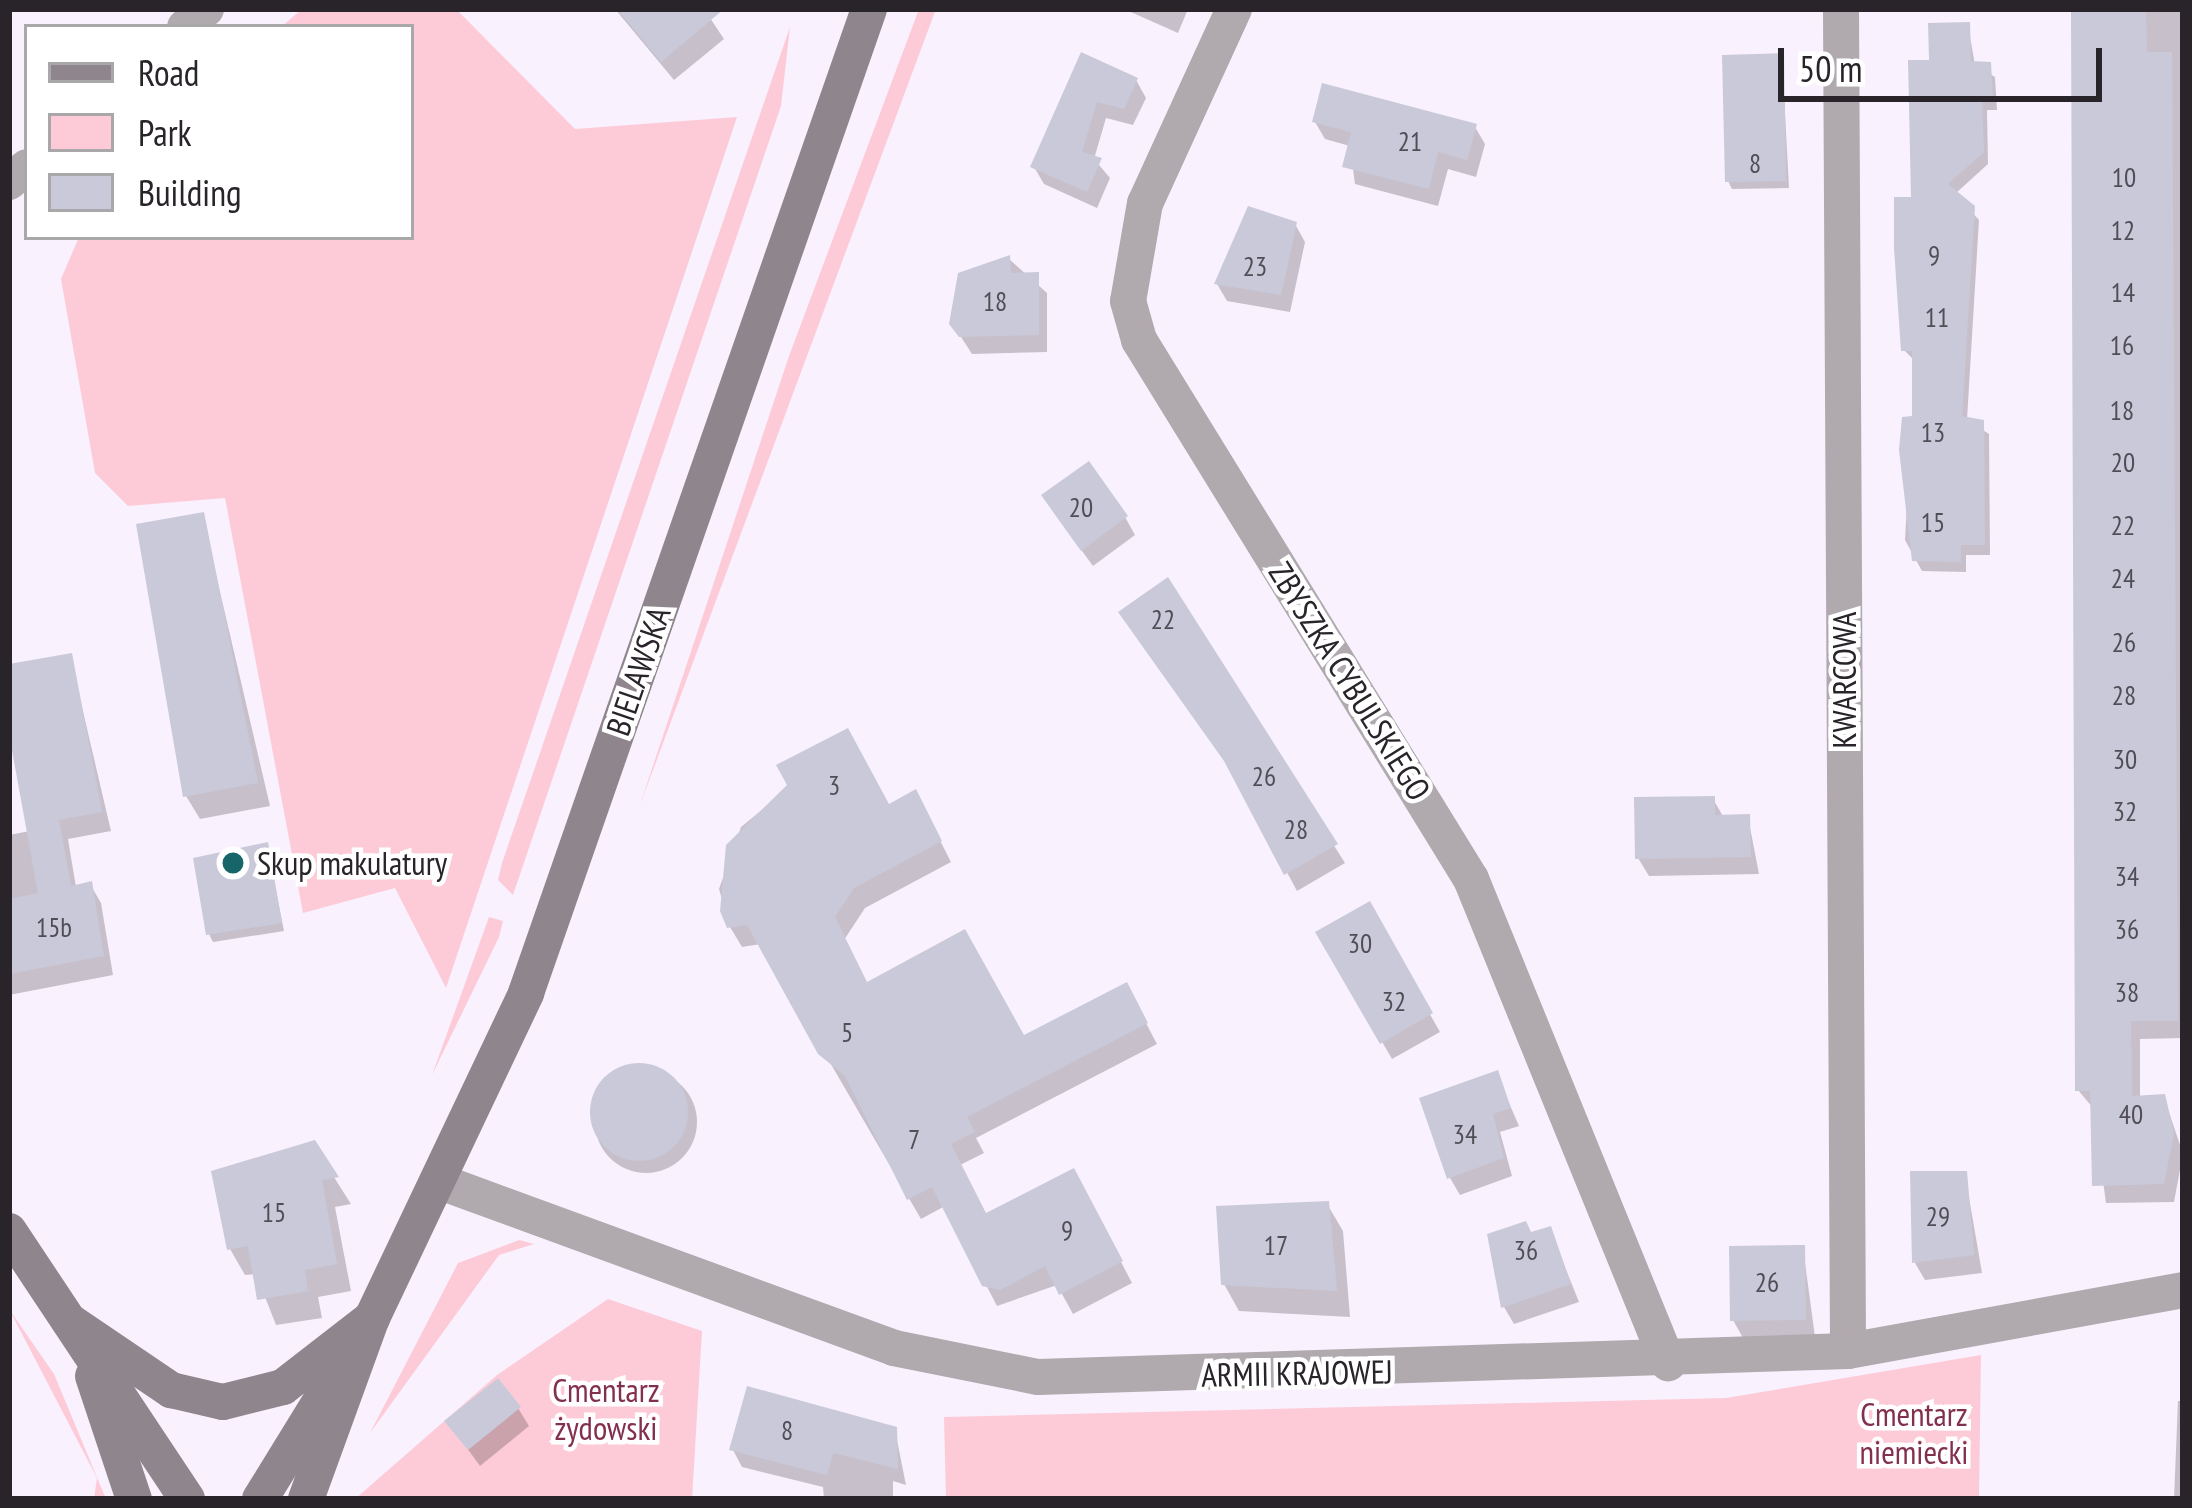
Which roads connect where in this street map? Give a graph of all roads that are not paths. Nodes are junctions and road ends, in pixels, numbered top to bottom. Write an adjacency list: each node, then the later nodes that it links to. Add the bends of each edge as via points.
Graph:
1 (869, 9): 4 (main road, BIELAWSKA, via 526,993)
2 (1234, 9): 10 (street, ZBYSZKA CYBULSKIEGO, via 1145,203 1128,301 1138,340 1471,879)
3 (1841, 9): 9 (street, KWARCOWA)
4 (438, 1180): 7 (main road, BIELAWSKA); 10 (street, ARMII KRAJOWEJ, via 686,1280 956,1367 1038,1377)
5 (9, 1231): 8 (main road)
6 (2183, 1290): 9 (street, ARMII KRAJOWEJ)
7 (372, 1318): 8 (main road, via 283,1387 223,1402 171,1390); 13 (main road, BIELAWSKA); 14 (main road, BIELAWSKA)
8 (71, 1323): 11 (main road); 12 (main road)
9 (1847, 1351): 10 (street, ARMII KRAJOWEJ)
10 (1668, 1363)
11 (134, 1499)
12 (187, 1499)
13 (260, 1499)
14 (306, 1499)

